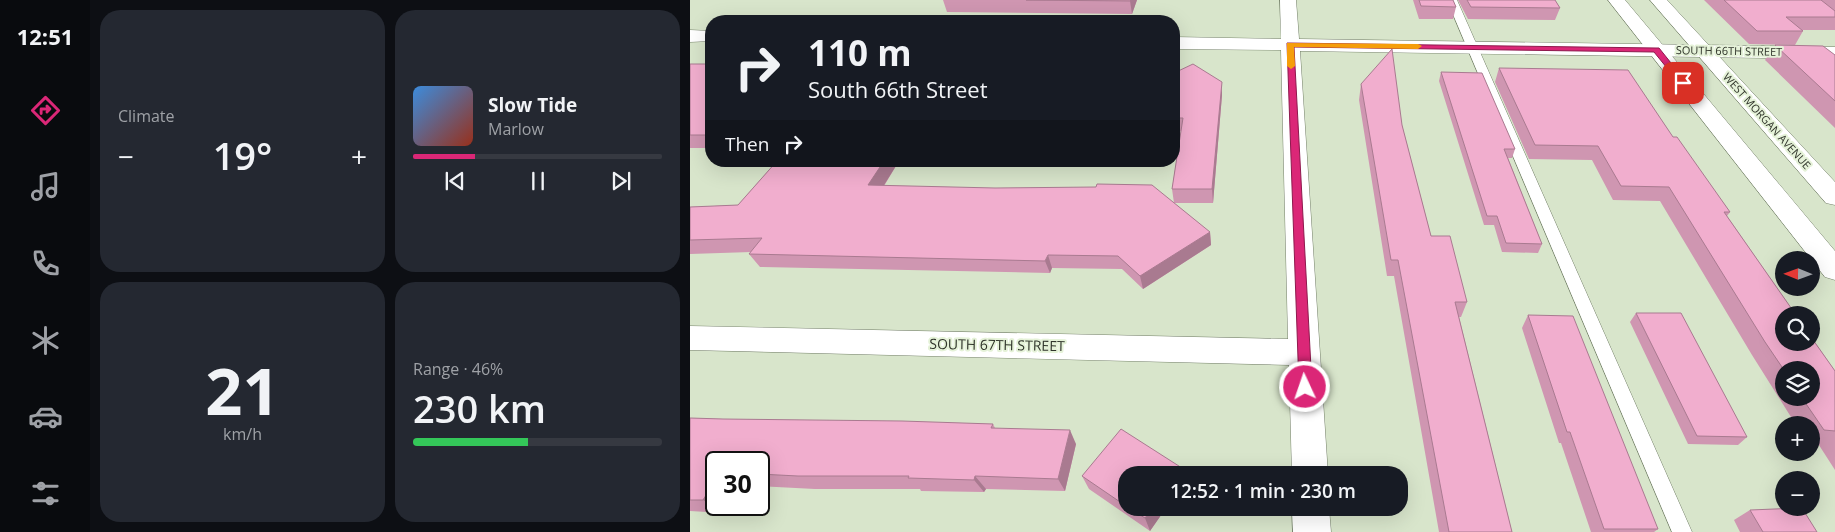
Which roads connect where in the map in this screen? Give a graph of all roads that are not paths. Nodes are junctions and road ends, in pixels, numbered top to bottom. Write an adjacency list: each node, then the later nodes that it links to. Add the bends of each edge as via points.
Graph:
1 (1288, 0): 8 (street)
2 (1452, 0): 9 (lane)
3 (1616, 0): 10 (street)
4 (1658, 0): 11 (street, WEST MORGAN AVENUE)
5 (690, 36): 6 (street)
6 (705, 36)
7 (1180, 43): 8 (street, SOUTH 66TH STREET)
8 (1290, 45): 9 (street, SOUTH 66TH STREET); 16 (street)
9 (1472, 47): 10 (street, SOUTH 66TH STREET); 20 (lane)
10 (1656, 50): 11 (street, SOUTH 66TH STREET); 14 (street)
11 (1704, 51): 12 (street, SOUTH 66TH STREET); 13 (street, WEST MORGAN AVENUE)
12 (1835, 53)
13 (1835, 197)
14 (1835, 270)
15 (690, 338): 16 (street, SOUTH 67TH STREET)
16 (1304, 352): 17 (street)
17 (1310, 466)
18 (1311, 516): 19 (street)
19 (1312, 532)
20 (1682, 532)

